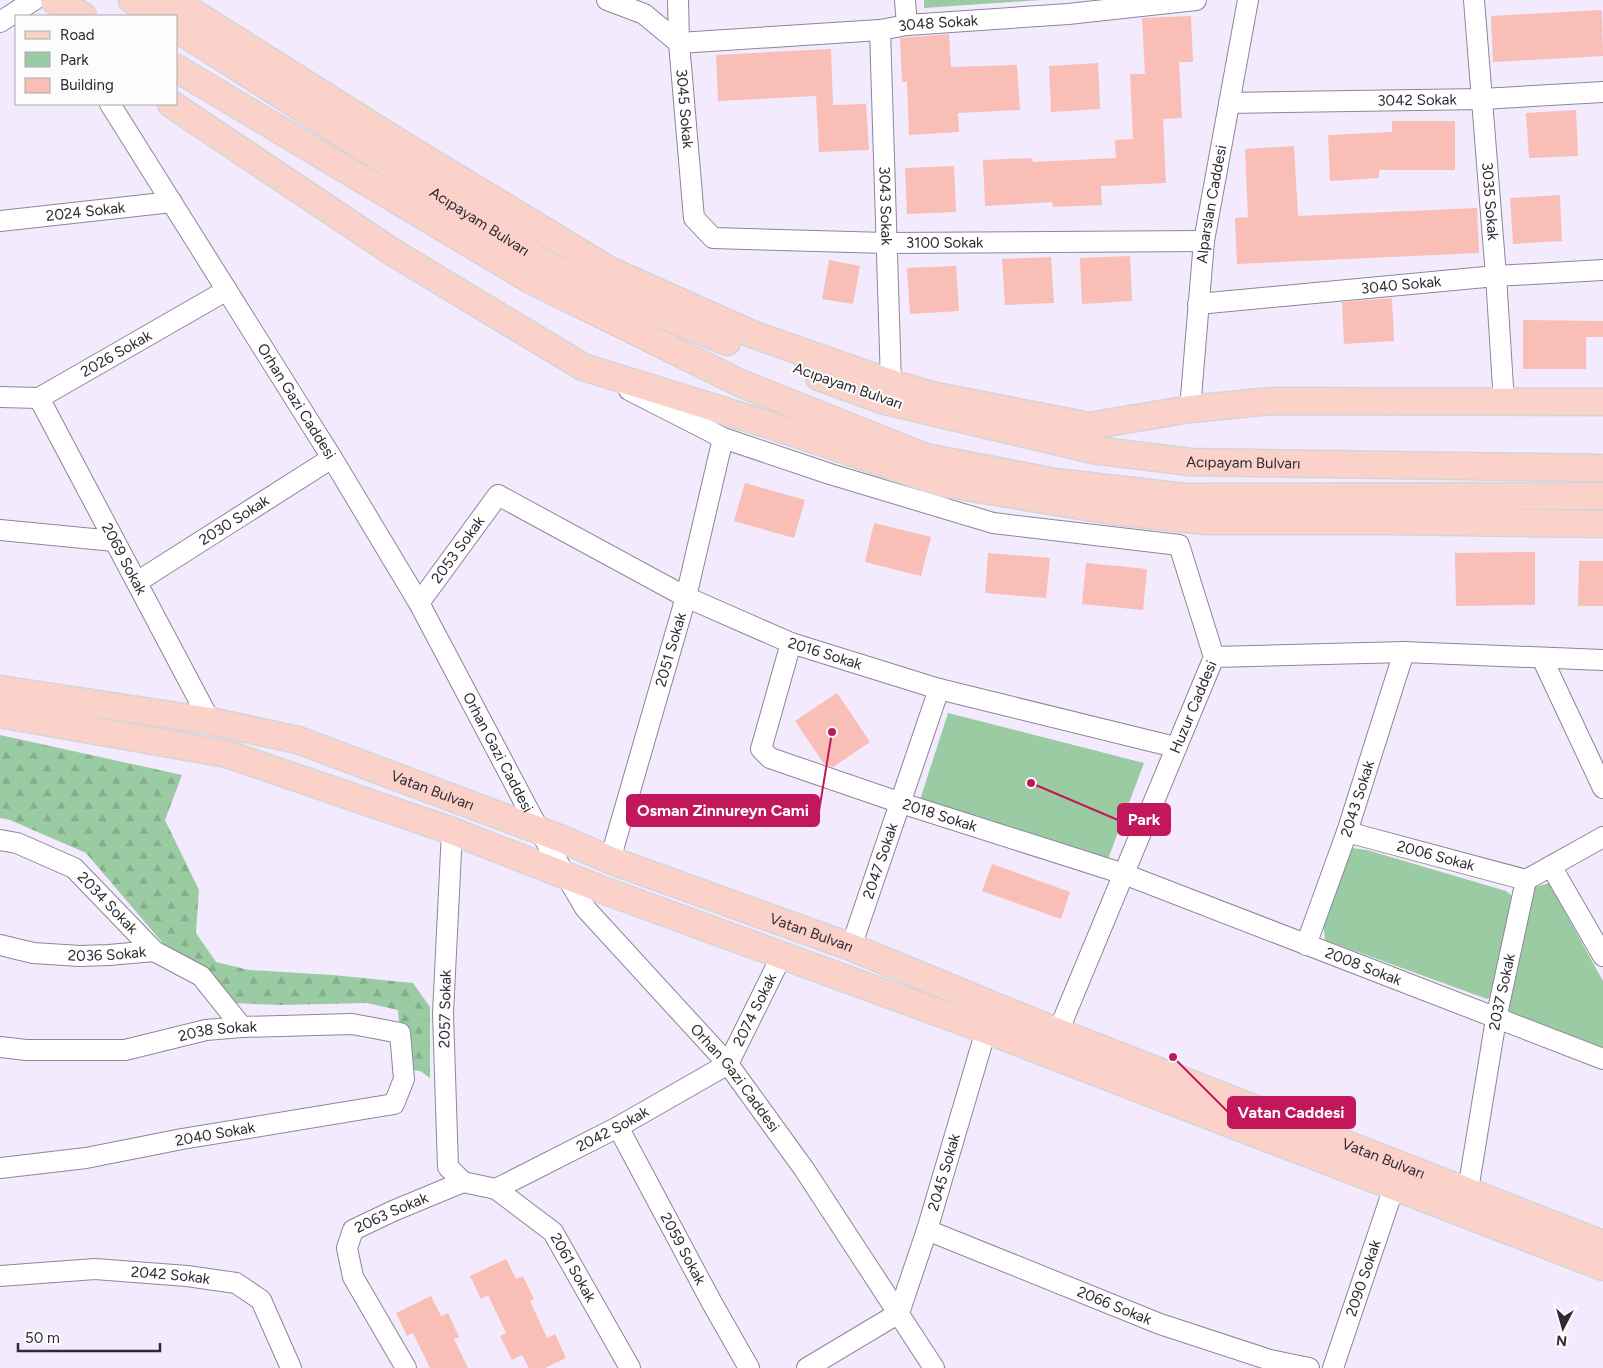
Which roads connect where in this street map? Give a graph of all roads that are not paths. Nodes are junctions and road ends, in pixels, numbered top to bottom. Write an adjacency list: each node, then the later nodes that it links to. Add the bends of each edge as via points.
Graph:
1 (34, 0): 16 (street)
2 (47, 0): 13 (main road)
3 (54, 0): 14 (main road)
4 (132, 0): 15 (main road)
5 (173, 0): 37 (main road, via 609,270 752,334)
6 (607, 0): 20 (street, via 644,14)
7 (678, 0): 20 (street, 3045 Sokak)
8 (906, 0): 17 (street)
9 (1196, 0): 12 (street, 3048 Sokak)
10 (1248, 0): 24 (street, Alparslan Caddesi)
11 (1474, 0): 23 (street, 3035 Sokak)
12 (1067, 7): 17 (street, 3048 Sokak)
13 (55, 15)
14 (81, 15)
15 (155, 15)
16 (0, 22)
17 (907, 25): 19 (street, 3048 Sokak)
18 (178, 29): 45 (main road, Acıpayam Bulvarı, via 554,269 743,349 885,401 1093,450 1190,462)
19 (880, 30): 20 (street, 3048 Sokak); 31 (street, 3043 Sokak)
20 (679, 43): 28 (street, 3045 Sokak)
21 (178, 69): 47 (main road, Acıpayam Bulvarı, via 529,279 740,384 925,457 1055,482 1184,497)
22 (1603, 92): 23 (street, 3042 Sokak)
23 (1482, 99): 24 (street, 3042 Sokak); 33 (street, 3035 Sokak)
24 (1229, 103): 30 (street, Alparslan Caddesi)
25 (111, 105): 27 (street, Orhan Gazi Caddesi)
26 (172, 105): 36 (main road, via 394,253)
27 (172, 202): 29 (street, 2024 Sokak); 34 (street, Orhan Gazi Caddesi)
28 (694, 218): 31 (street, 3100 Sokak, via 713,238)
29 (0, 220)
30 (1204, 241): 31 (street, 3100 Sokak); 35 (street, Alparslan Caddesi)
31 (886, 243): 37 (street, 3043 Sokak)
32 (1603, 270): 33 (street, 3040 Sokak)
33 (1496, 276): 35 (street, 3040 Sokak); 41 (street, 3035 Sokak)
34 (226, 290): 39 (street, 2026 Sokak); 44 (street, Orhan Gazi Caddesi)
35 (1198, 304): 42 (street, Alparslan Caddesi)
36 (583, 367): 43 (street); 48 (main road, via 776,427 942,484 1112,512 1206,521)
37 (891, 383): 42 (main road, via 931,395 1089,426)
38 (0, 397): 39 (street)
39 (39, 398): 50 (street, 2069 Sokak)
40 (1603, 402): 41 (main road)
41 (1504, 403): 42 (main road, via 1272,401)
42 (1190, 409)
43 (723, 438): 52 (street, 2051 Sokak); 56 (street, via 830,474 993,522 1179,546)
44 (332, 458): 51 (street, 2030 Sokak); 53 (street, Orhan Gazi Caddesi)
45 (1603, 468)
46 (498, 495): 52 (street, 2016 Sokak); 53 (street, 2053 Sokak)
47 (1603, 496)
48 (1603, 524)
49 (0, 530): 50 (street)
50 (114, 541): 51 (street, 2069 Sokak)
51 (137, 582): 63 (street, 2069 Sokak)
52 (686, 597): 54 (street, 2016 Sokak); 72 (street, 2051 Sokak)
53 (419, 603): 68 (street, Orhan Gazi Caddesi)
54 (791, 643): 61 (street, 2016 Sokak); 66 (street, 2018 Sokak, via 761,749 770,758)
55 (1404, 652): 56 (street, Huzur Caddesi); 57 (street, Huzur Caddesi); 69 (street, 2043 Sokak)
56 (1214, 657): 64 (street, Huzur Caddesi)
57 (1542, 658): 58 (street, Huzur Caddesi); 65 (street)
58 (1596, 660): 59 (street)
59 (1603, 675)
60 (0, 689): 63 (main road, Vatan Bulvarı)
61 (939, 689): 64 (street, 2016 Sokak); 66 (street, 2047 Sokak)
62 (0, 714): 67 (main road, Vatan Bulvarı, via 227,754)
63 (210, 721): 68 (main road, Vatan Bulvarı, via 298,740)
64 (1175, 747): 74 (street, Huzur Caddesi)
65 (1603, 788)
66 (901, 803): 74 (street, 2018 Sokak); 79 (street, 2047 Sokak)
67 (452, 830): 75 (main road, Vatan Bulvarı); 93 (street, 2057 Sokak, via 443,1013 448,1167)
68 (539, 830): 72 (main road, Vatan Bulvarı); 75 (street, Orhan Gazi Caddesi)
69 (1347, 832): 76 (street, 2006 Sokak); 78 (street, 2043 Sokak)
70 (1603, 837): 73 (street)
71 (0, 840): 80 (street, 2034 Sokak, via 74,868)
72 (610, 860): 79 (main road, Vatan Bulvarı)
73 (1551, 866): 76 (street); 82 (street)
74 (1124, 874): 78 (street, 2008 Sokak); 86 (street, Huzur Caddesi)
75 (566, 876): 81 (main road, Vatan Bulvarı); 89 (street, Orhan Gazi Caddesi, via 585,908)
76 (1526, 880): 83 (street, 2037 Sokak)
77 (0, 945): 80 (street, 2036 Sokak, via 32,952 80,956)
78 (1306, 945): 83 (street, 2008 Sokak)
79 (851, 947): 86 (main road, Vatan Bulvarı)
80 (154, 951): 84 (street, 2036 Sokak, via 201,976)
81 (782, 955): 85 (main road, Vatan Bulvarı); 89 (street, 2074 Sokak)
82 (1603, 956)
83 (1496, 1019): 88 (street, 2008 Sokak); 96 (street, 2037 Sokak)
84 (242, 1027): 87 (street, 2038 Sokak, via 206,1030 125,1050); 90 (street, 2038 Sokak, via 352,1024 400,1033)
85 (986, 1030): 94 (main road, Vatan Bulvarı); 97 (street, 2045 Sokak)
86 (1058, 1032): 96 (main road, Vatan Bulvarı)
87 (0, 1047)
88 (1603, 1059)
89 (728, 1064): 91 (street, 2042 Sokak); 101 (street, Orhan Gazi Caddesi, via 804,1169)
90 (403, 1069): 92 (street, 2040 Sokak, via 404,1079 394,1104 86,1158)
91 (618, 1127): 95 (street, 2042 Sokak); 106 (street, 2059 Sokak)
92 (0, 1168)
93 (463, 1182): 95 (street, 2061 Sokak); 104 (street, 2063 Sokak, via 353,1230 347,1248 353,1277)
94 (1394, 1187): 99 (main road, Vatan Bulvarı); 110 (street, 2090 Sokak)
95 (496, 1189): 105 (street, 2061 Sokak, via 553,1232)
96 (1468, 1190): 98 (main road, Vatan Bulvarı)
97 (926, 1230): 101 (street, 2045 Sokak); 102 (street, 2066 Sokak)
98 (1603, 1244)
99 (1603, 1267)
100 (0, 1276): 103 (street, 2042 Sokak, via 95,1269 236,1283 261,1300)
101 (899, 1313): 107 (street); 108 (street, Orhan Gazi Caddesi)
102 (1269, 1364): 109 (street, 2066 Sokak)
103 (291, 1368)
104 (406, 1368)
105 (630, 1368)
106 (749, 1368)
107 (807, 1368)
108 (934, 1368)
109 (1309, 1368)
110 (1333, 1368)

